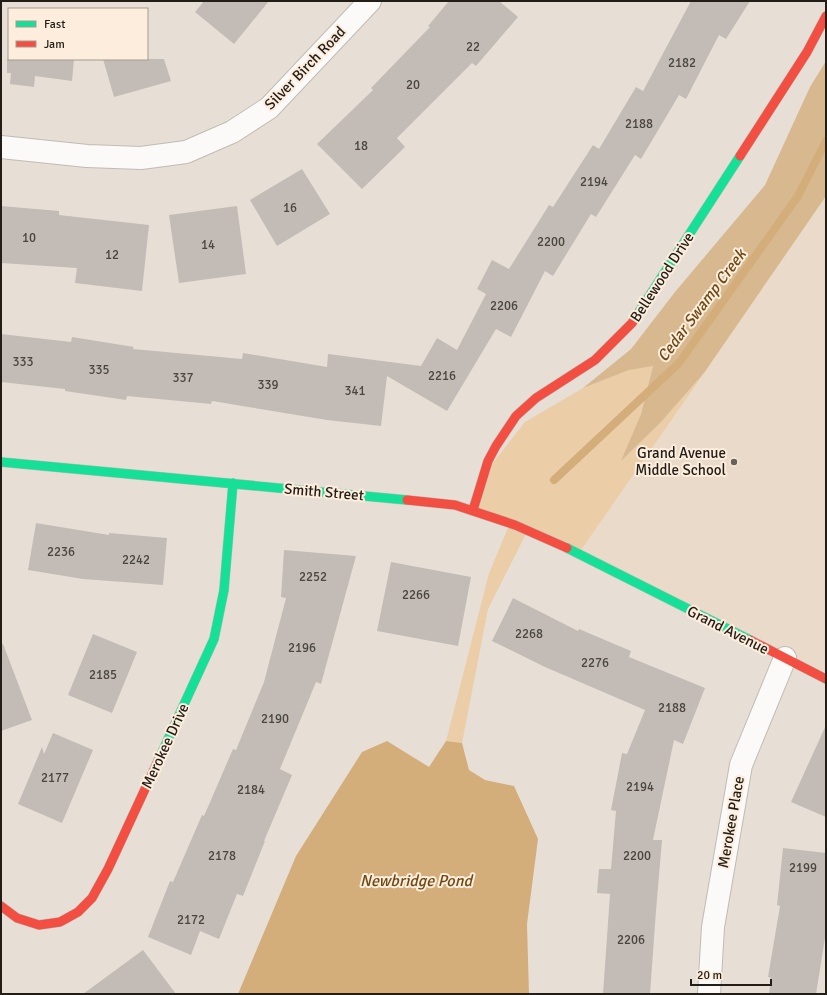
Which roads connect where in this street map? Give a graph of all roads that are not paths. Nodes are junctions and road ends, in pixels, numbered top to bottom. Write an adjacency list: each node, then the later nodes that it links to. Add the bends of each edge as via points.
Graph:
1 (370, 1): 3 (street, Silver Birch Road, via 269,108 232,132 186,152 141,158 87,156)
2 (826, 16): 6 (street, Bellewood Drive, via 807,52 632,323 595,360 536,398 516,416 488,461)
3 (1, 147)
4 (1, 462): 5 (street, Smith Street)
5 (233, 483): 6 (street, Smith Street, via 437,502); 10 (street, Merokee Drive, via 224,590 214,639 95,893 78,912 60,922 39,925 17,918)
6 (473, 510): 7 (street, Smith Street, via 516,525)
7 (631, 580): 8 (street, Grand Avenue)
8 (785, 658): 9 (street, Grand Avenue); 11 (street, Merokee Place, via 741,765 713,927)
9 (826, 679)
10 (1, 906)
11 (709, 994)

